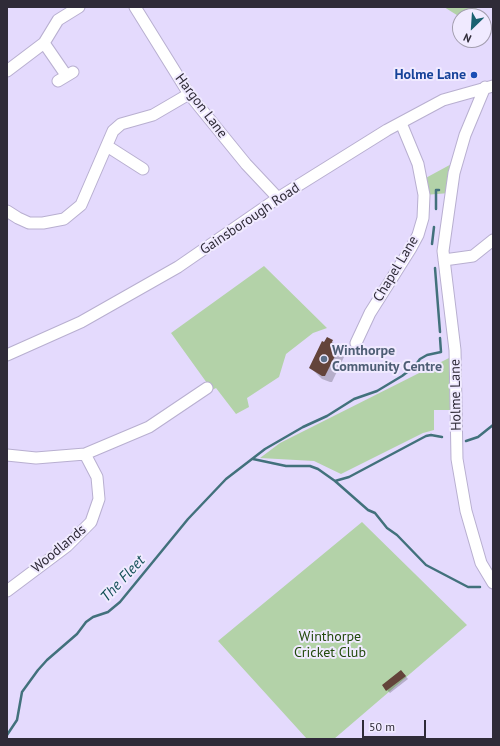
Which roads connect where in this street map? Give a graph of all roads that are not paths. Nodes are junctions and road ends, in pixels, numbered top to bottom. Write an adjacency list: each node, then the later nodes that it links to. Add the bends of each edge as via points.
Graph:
1 (79, 7): 3 (street, via 58,20)
2 (135, 7): 7 (street, Hargon Lane)
3 (44, 43): 4 (street); 5 (street)
4 (7, 71)
5 (66, 76)
6 (489, 87): 8 (street, Gainsborough Road, via 443,100); 14 (street, Holme Lane, via 465,135 454,173)
7 (189, 94): 9 (street, via 153,115 121,124 113,131); 11 (street, Hargon Lane, via 246,164)
8 (401, 123): 11 (street, Gainsborough Road); 15 (street, Chapel Lane, via 418,164 424,195 423,218 414,241 370,313)
9 (107, 146): 10 (street); 12 (street, via 81,205 64,219 29,223)
10 (142, 170)
11 (278, 198): 16 (street, Gainsborough Road, via 158,279 81,322)
12 (7, 211)
13 (493, 240): 14 (street, via 473,256)
14 (444, 260): 20 (street, Holme Lane, via 455,350 457,459 466,511 481,563)
15 (356, 343)
16 (7, 354)
17 (207, 388): 18 (street, via 149,427)
18 (85, 454): 19 (street, via 36,458); 21 (street, Woodlands, via 97,477 99,499 91,522 67,546)
19 (7, 455)
20 (493, 583)
21 (7, 591)

